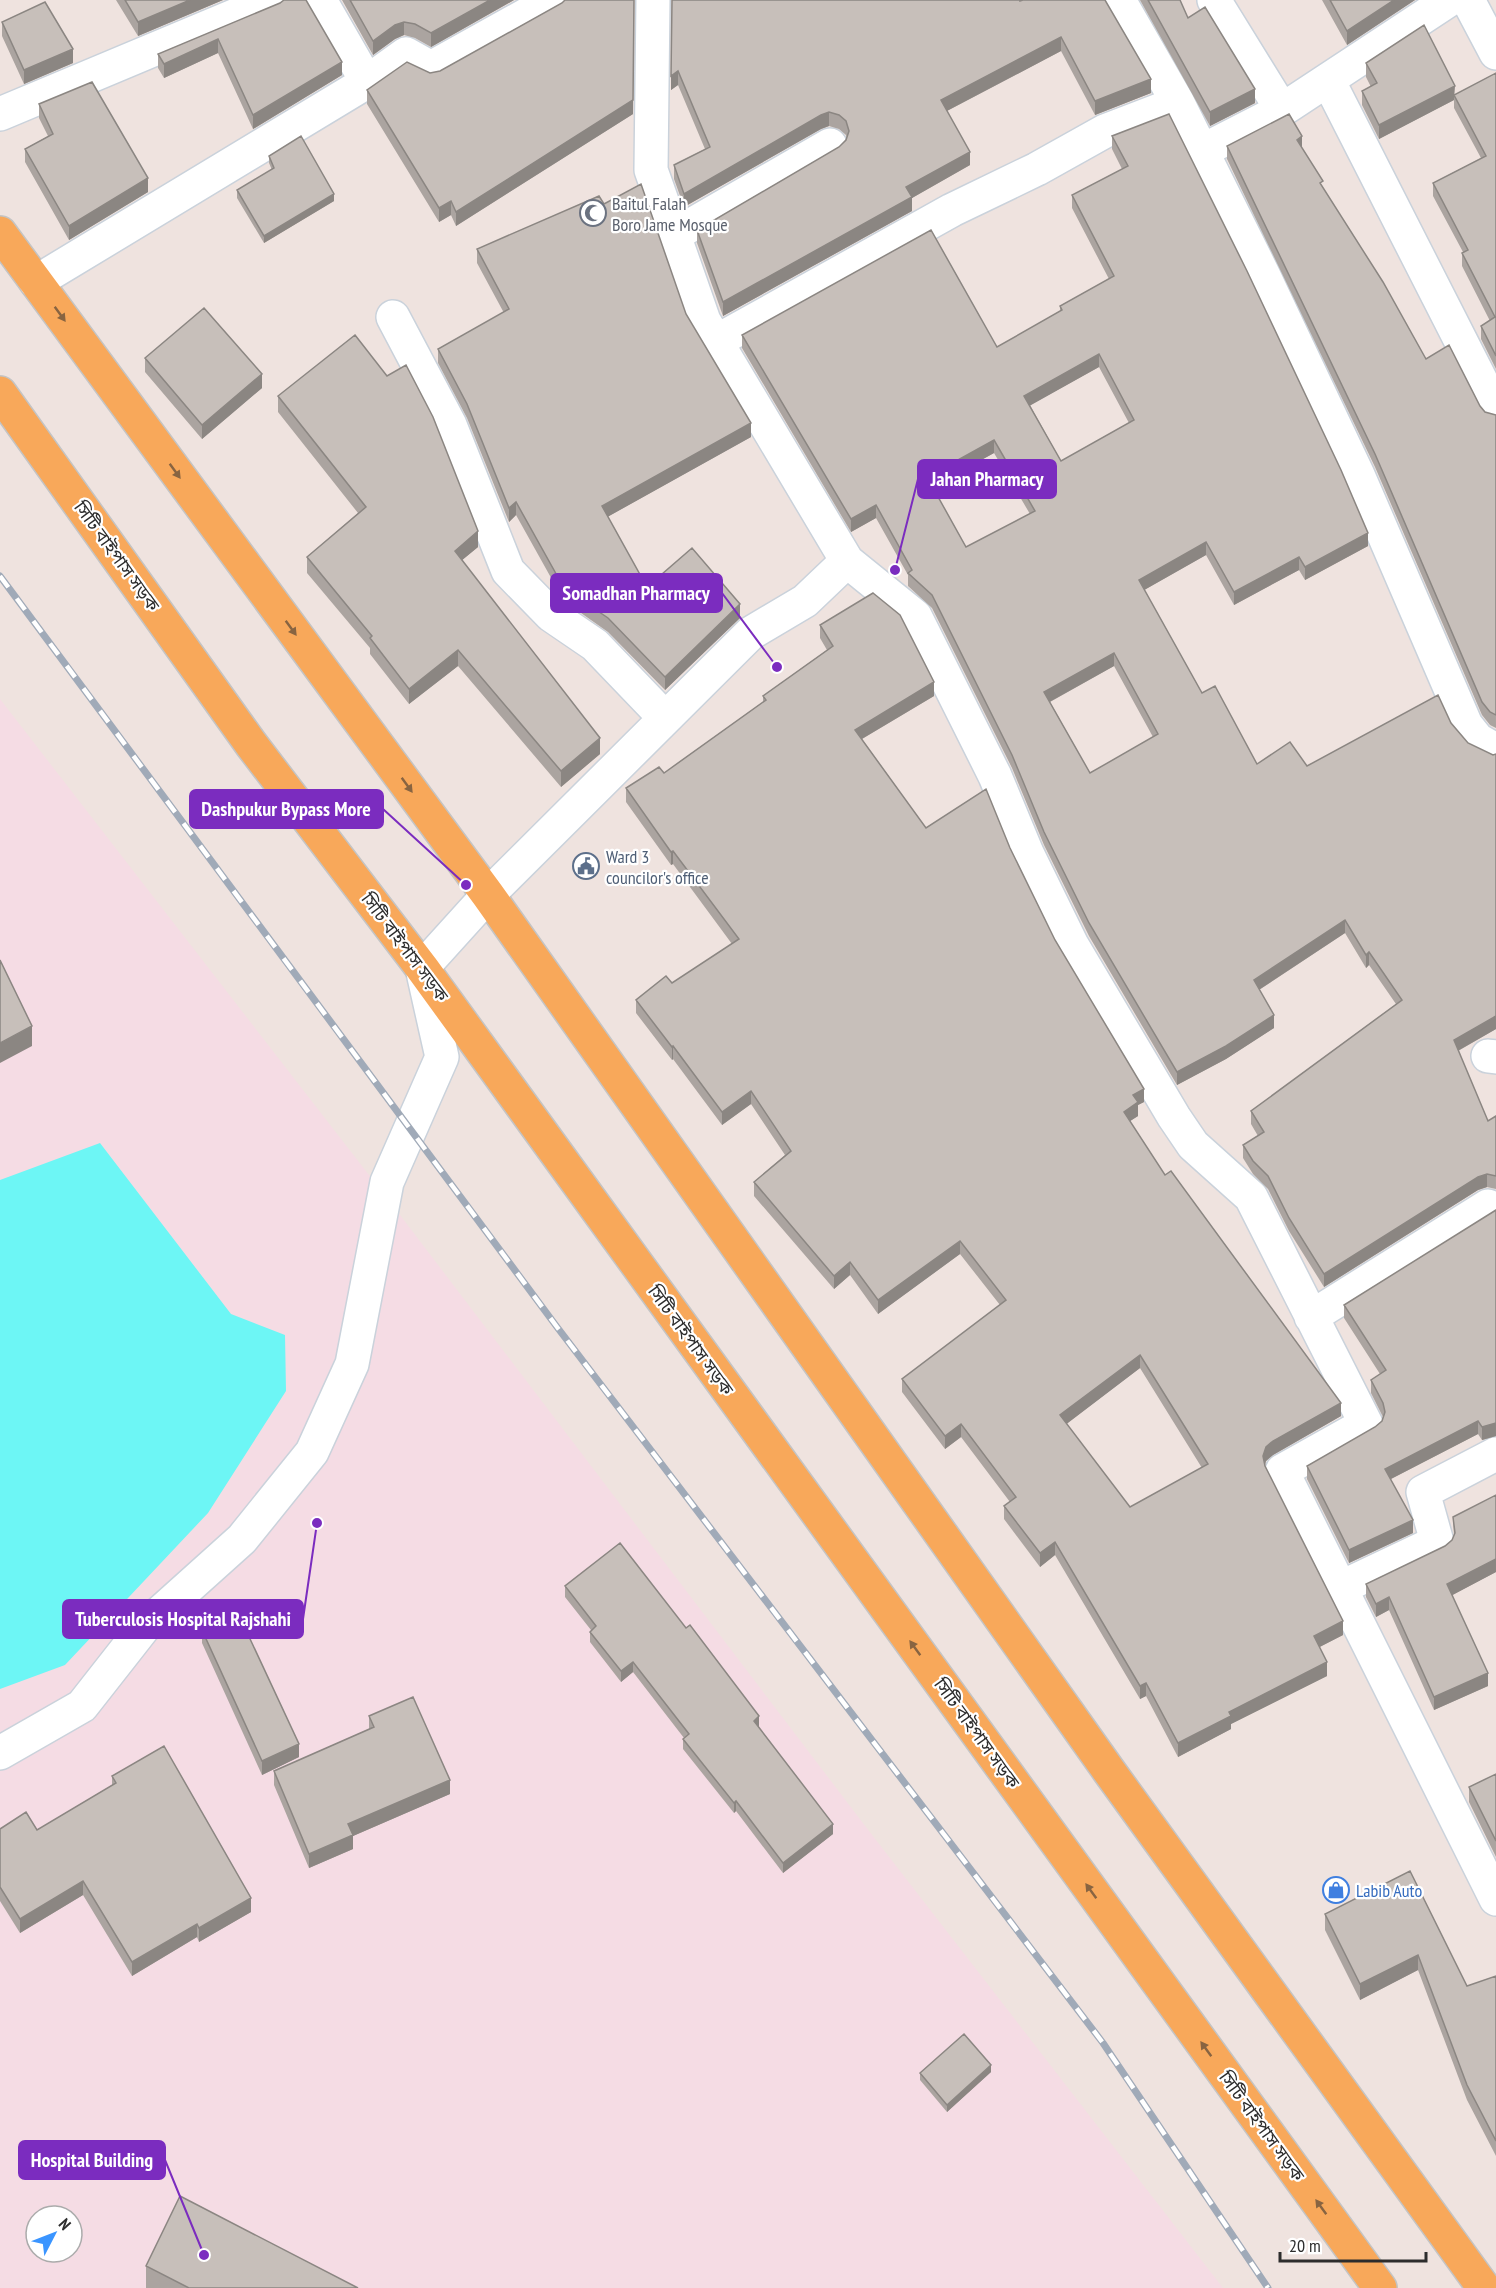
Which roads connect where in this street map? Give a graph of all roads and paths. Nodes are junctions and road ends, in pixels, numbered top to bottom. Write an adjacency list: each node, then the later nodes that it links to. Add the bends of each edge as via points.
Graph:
1 (272, 0): 14 (street)
2 (320, 0): 11 (street)
3 (553, 0): 11 (street, via 431,68 406,54)
4 (653, 0): 18 (street, via 651,170)
5 (1119, 0): 12 (street)
6 (1215, 0): 13 (street)
7 (1449, 0): 10 (street)
8 (1468, 0): 9 (street)
9 (1496, 53)
10 (1328, 81): 13 (street); 23 (street)
11 (367, 82): 19 (street)
12 (1178, 103): 16 (street); 21 (street, via 1105,131 951,210)
13 (1282, 110): 16 (street)
14 (0, 114)
15 (830, 145): 18 (street)
16 (1202, 151): 26 (street, via 1358,475 1466,725 1478,740)
17 (0, 233): 19 (main road)
18 (674, 235): 21 (street, via 705,321)
19 (36, 282): 27 (main road, one-way to 27)
20 (393, 317): 25 (street, via 450,425 508,571 551,615 595,645)
21 (717, 341): 24 (street)
22 (0, 393): 28 (main road, সিটি বাইপাস সড়ক, via 251,744)
23 (1496, 410)
24 (847, 561): 25 (street, via 805,601 751,633); 30 (street, via 915,616 995,776 1072,945 1193,1145 1251,1197)
25 (665, 718): 27 (street)
26 (1496, 748)
27 (488, 895): 28 (street); 36 (main road, via 1108,1771)
28 (422, 968): 33 (street, via 442,1057 387,1182 352,1364 312,1452 243,1539 144,1627 82,1706); 35 (main road, সিটি বাইপাস সড়ক, one-way to 28)
29 (1488, 1206): 30 (street)
30 (1311, 1317): 32 (street, via 1366,1424 1282,1471)
31 (1496, 1454): 32 (street, via 1423,1492 1437,1542)
32 (1341, 1588): 34 (street)
33 (0, 1752)
34 (1491, 1878)
35 (1380, 2288)
36 (1484, 2288)

